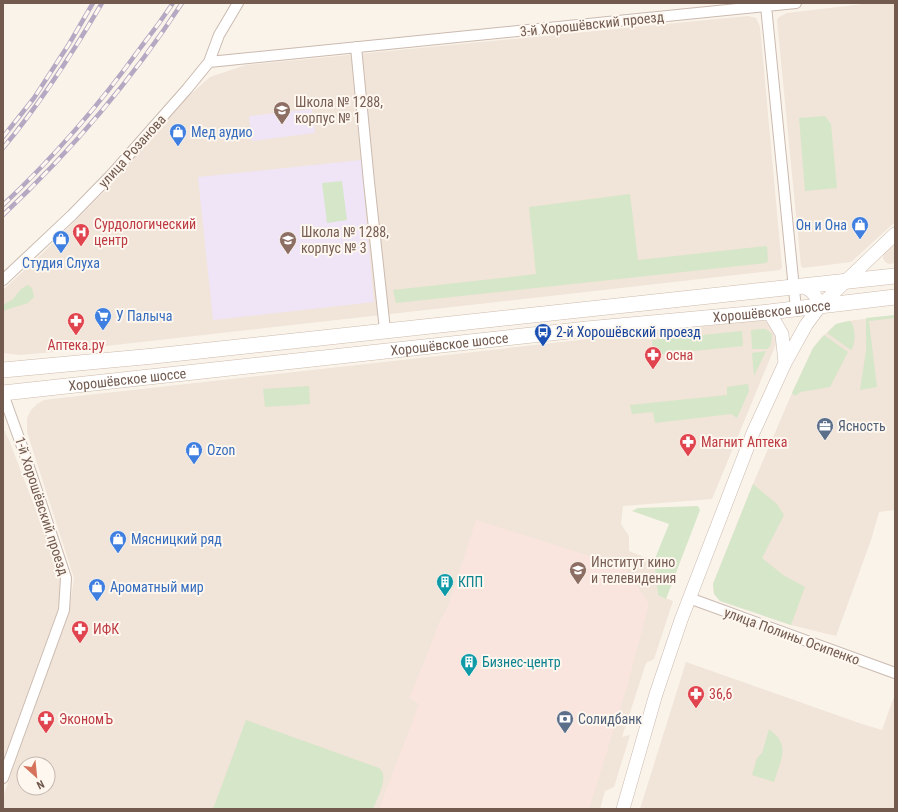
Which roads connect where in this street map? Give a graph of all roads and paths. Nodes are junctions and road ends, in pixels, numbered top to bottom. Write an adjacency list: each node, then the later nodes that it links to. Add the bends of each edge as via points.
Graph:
1 (238, 3): 5 (street, улица Розанова, via 219,34)
2 (796, 3): 3 (street, 3-й Хорошёвский проезд)
3 (766, 6): 4 (street, 3-й Хорошёвский проезд); 10 (street)
4 (356, 47): 5 (street, 3-й Хорошёвский проезд); 15 (street)
5 (209, 62): 8 (street, улица Розанова, via 112,174)
6 (895, 234): 9 (street)
7 (895, 276): 9 (main road, Хорошёвское шоссе)
8 (3, 280)
9 (846, 282): 10 (main road, Хорошёвское шоссе); 12 (street)
10 (797, 286): 12 (street, via 814,293); 13 (street); 15 (main road, Хорошёвское шоссе)
11 (895, 297): 12 (main road, Хорошёвское шоссе)
12 (820, 306): 13 (main road, Хорошёвское шоссе); 16 (street, via 806,325)
13 (796, 308): 14 (main road, Хорошёвское шоссе)
14 (769, 312): 16 (street, via 782,334); 18 (main road, Хорошёвское шоссе, via 592,328)
15 (385, 330): 17 (main road, Хорошёвское шоссе)
16 (786, 363): 19 (street, via 753,433)
17 (3, 370)
18 (3, 393): 21 (street, 1-й Хорошёвский проезд, via 66,578 64,610)
19 (689, 598): 20 (street, улица Полины Осипенко); 22 (street, via 656,694)
20 (895, 673)
21 (3, 778)
22 (623, 809)

